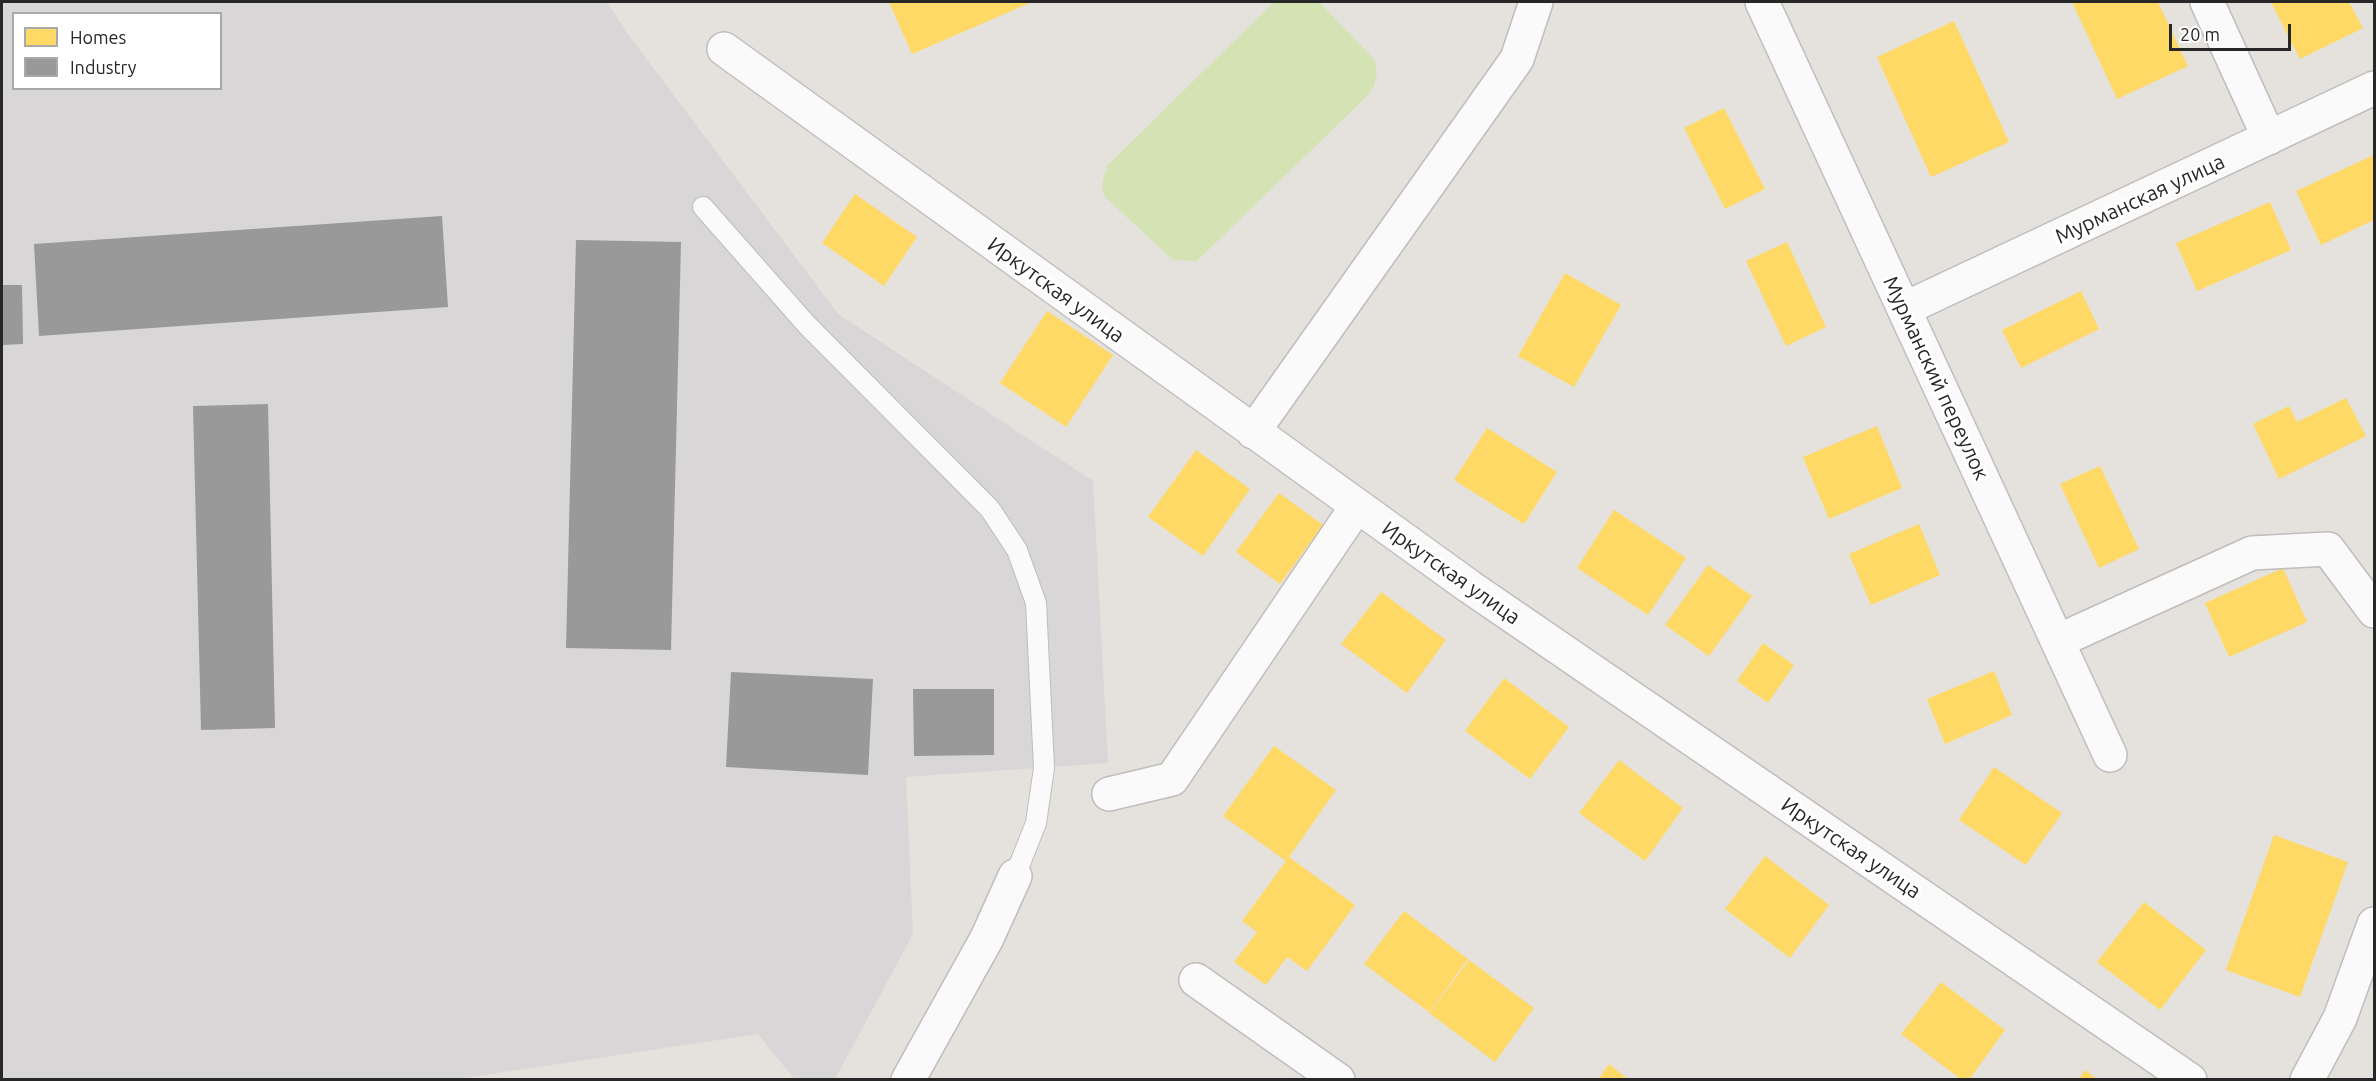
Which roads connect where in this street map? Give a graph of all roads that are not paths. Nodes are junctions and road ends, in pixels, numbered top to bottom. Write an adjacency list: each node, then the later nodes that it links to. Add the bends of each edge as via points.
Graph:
1 (1536, 2): 9 (street, via 1517,58)
2 (1762, 2): 8 (street, Мурманский переулок)
3 (2207, 2): 6 (street)
4 (724, 49): 9 (street, Иркутская улица)
5 (2374, 88): 6 (street, Мурманская улица)
6 (2269, 138): 8 (street, Мурманская улица)
7 (703, 207): 15 (lane, via 807,325 990,509 1017,550 1036,603 1044,768 1036,822)
8 (1904, 309): 12 (street, Мурманский переулок)
9 (1253, 432): 10 (street, Иркутская улица)
10 (1358, 506): 14 (street, via 1172,778); 20 (street, Иркутская улица, via 1470,587)
11 (2374, 612): 12 (street, via 2328,549 2252,553)
12 (2058, 641): 13 (street, Мурманский переулок)
13 (2110, 755)
14 (1109, 794)
15 (1015, 876): 18 (street, via 987,938)
16 (2374, 924): 21 (street, via 2340,1018)
17 (1196, 980): 19 (street)
18 (908, 1080)
19 (1338, 1080)
20 (2190, 1080)
21 (2307, 1080)

